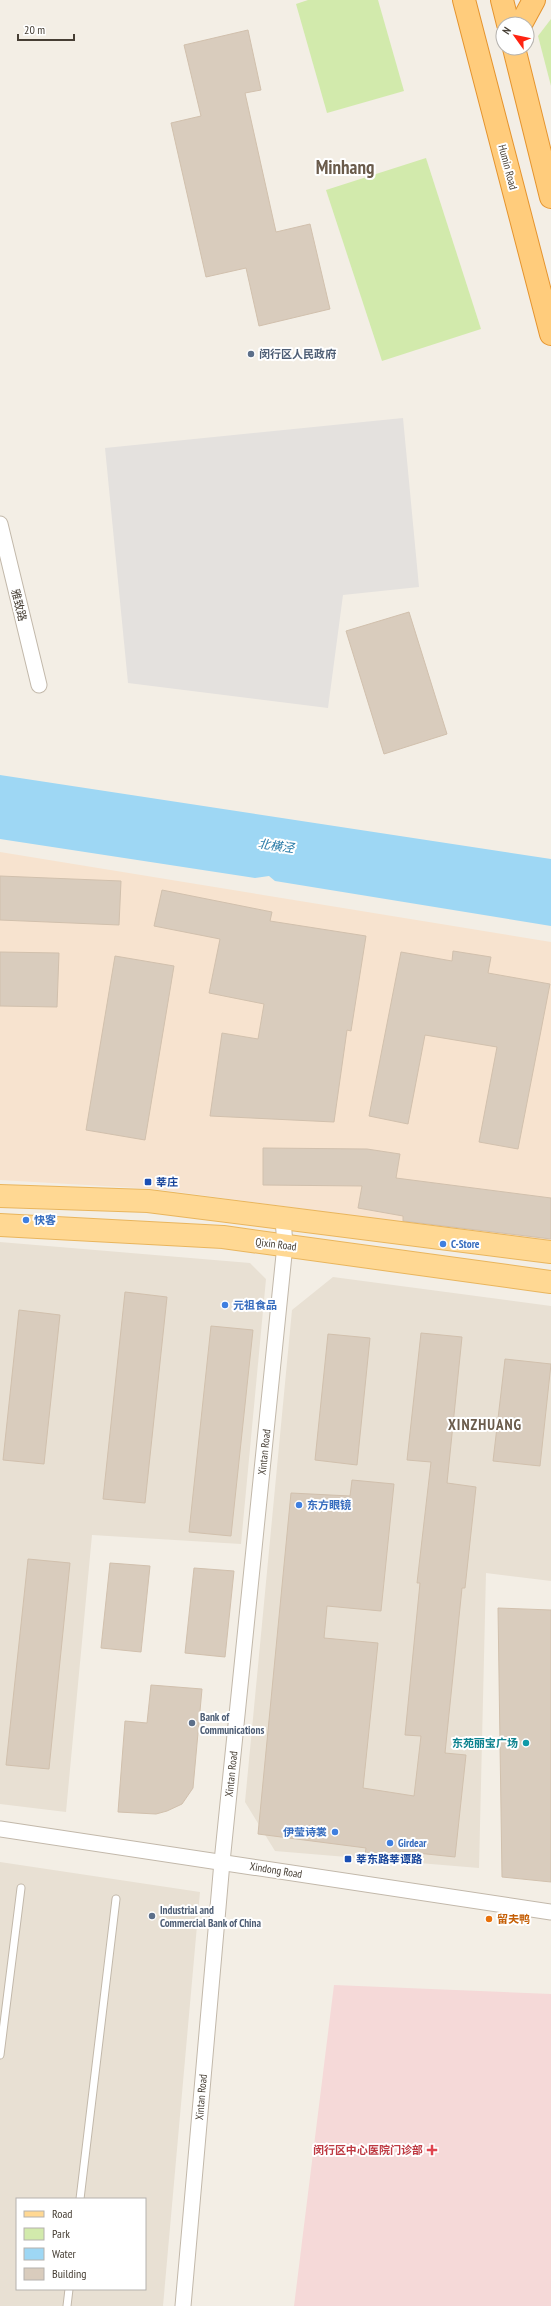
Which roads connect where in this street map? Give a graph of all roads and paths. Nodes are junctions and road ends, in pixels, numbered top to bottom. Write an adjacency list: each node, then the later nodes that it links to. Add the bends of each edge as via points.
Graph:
1 (464, 0): 8 (highway, Humin Road)
2 (502, 0): 4 (highway)
3 (534, 0): 5 (highway)
4 (506, 16)
5 (525, 16)
6 (516, 56): 7 (highway)
7 (551, 196)
8 (551, 334)
9 (0, 524): 10 (street, 雅致路)
10 (39, 685)
11 (0, 1196): 12 (main road, via 148,1201)
12 (283, 1219): 14 (street, Xintan Road); 15 (main road)
13 (0, 1225): 14 (main road, Qixin Road, via 222,1237)
14 (285, 1245): 16 (main road, Qixin Road); 18 (street, Xintan Road)
15 (551, 1252)
16 (551, 1282)
17 (0, 1829): 18 (street, Xindong Road)
18 (222, 1862): 21 (street, Xindong Road); 26 (street, Xintan Road)
19 (21, 1888): 22 (lane)
20 (116, 1899): 23 (lane)
21 (551, 1912)
22 (0, 2055)
23 (80, 2198)
24 (70, 2290): 25 (lane)
25 (67, 2306)
26 (183, 2306)

